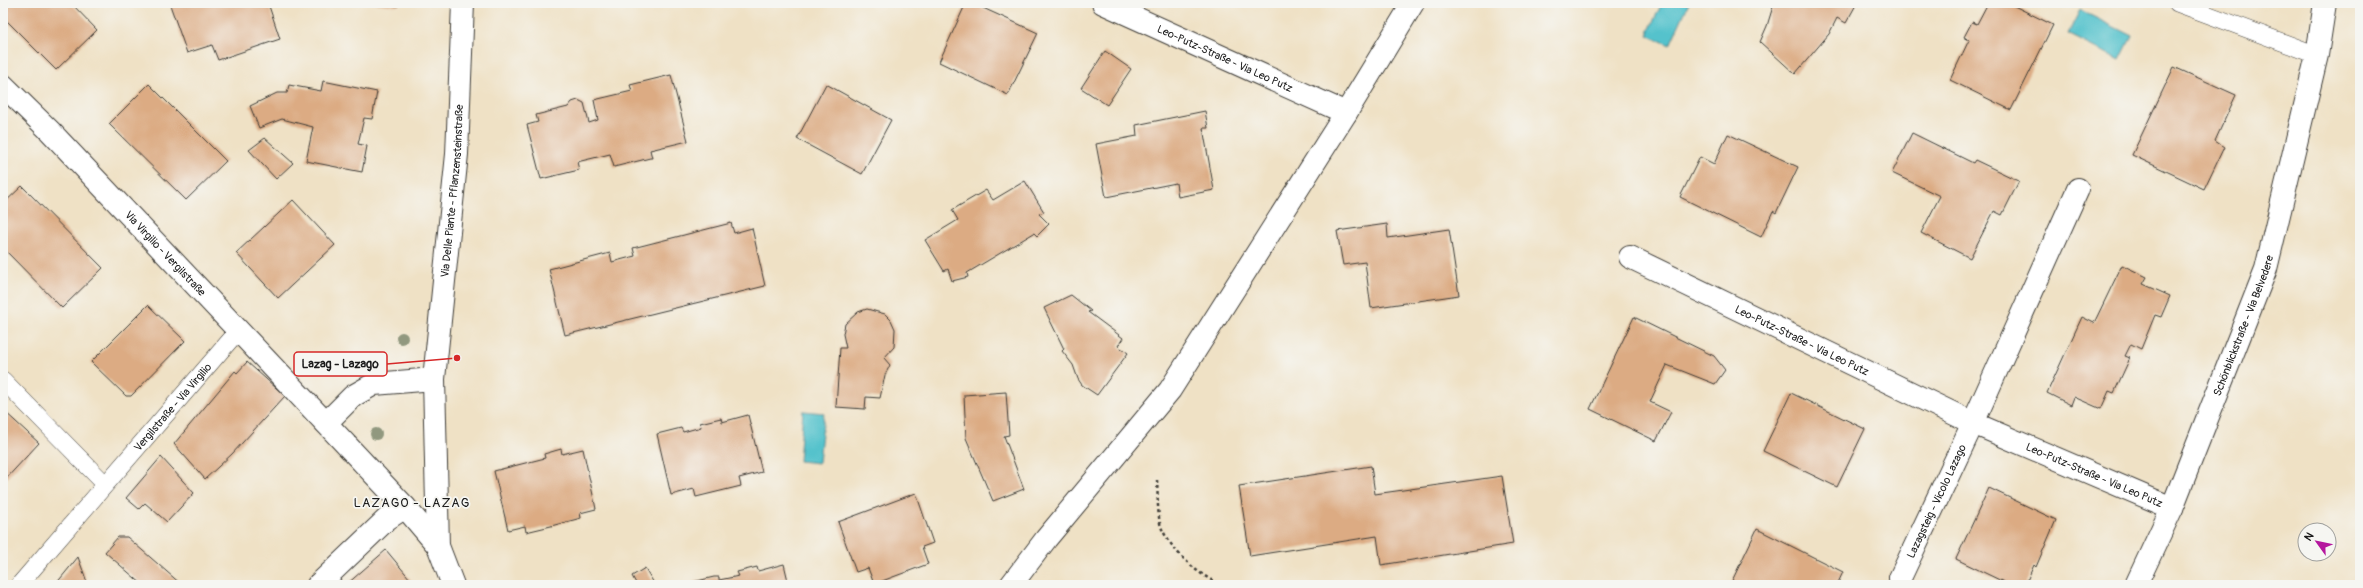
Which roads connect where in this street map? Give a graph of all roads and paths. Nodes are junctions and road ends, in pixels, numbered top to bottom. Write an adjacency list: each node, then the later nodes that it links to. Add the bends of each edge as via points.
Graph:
1 (463, 3): 12 (street, Via Delle Piante - Pflanzensteinstraße, via 458,154)
2 (1103, 3): 8 (street, Leo-Putz-Straße - Via Leo Putz)
3 (1413, 3): 8 (street)
4 (2177, 3): 6 (lane)
5 (2325, 3): 6 (street, Schönblickstraße - Via Belvedere)
6 (2318, 55): 19 (street, Schönblickstraße - Via Belvedere, via 2266,269)
7 (3, 85): 11 (street, Via Virgilio - Vergilstraße, via 50,131)
8 (1346, 113): 25 (street, via 1170,390)
9 (2078, 189): 15 (street)
10 (1630, 257): 15 (street, Leo-Putz-Straße - Via Leo Putz)
11 (238, 330): 14 (street, Via Virgilio - Vergilstraße); 17 (lane, Vergilstraße - Via Virgilio)
12 (434, 379): 14 (street, via 374,384 353,396); 20 (street, Via Delle Piante - Pflanzensteinstraße)
13 (3, 380): 17 (lane)
14 (326, 423): 18 (street)
15 (1973, 424): 19 (street, Leo-Putz-Straße - Via Leo Putz); 21 (street, Lazagsteig - Vicolo Lazago)
16 (1157, 480): 26 (path, via 1161,528 1181,558 1216,583)
17 (105, 484): 22 (lane, Vergilstraße - Via Virgilio)
18 (405, 507): 20 (street); 23 (street, via 387,519)
19 (2172, 508): 27 (street, Schönblickstraße - Via Belvedere)
20 (438, 546): 24 (street)
21 (1900, 578)
22 (18, 585)
23 (318, 585)
24 (453, 585)
25 (1010, 585)
26 (1224, 585)
27 (2136, 585)

